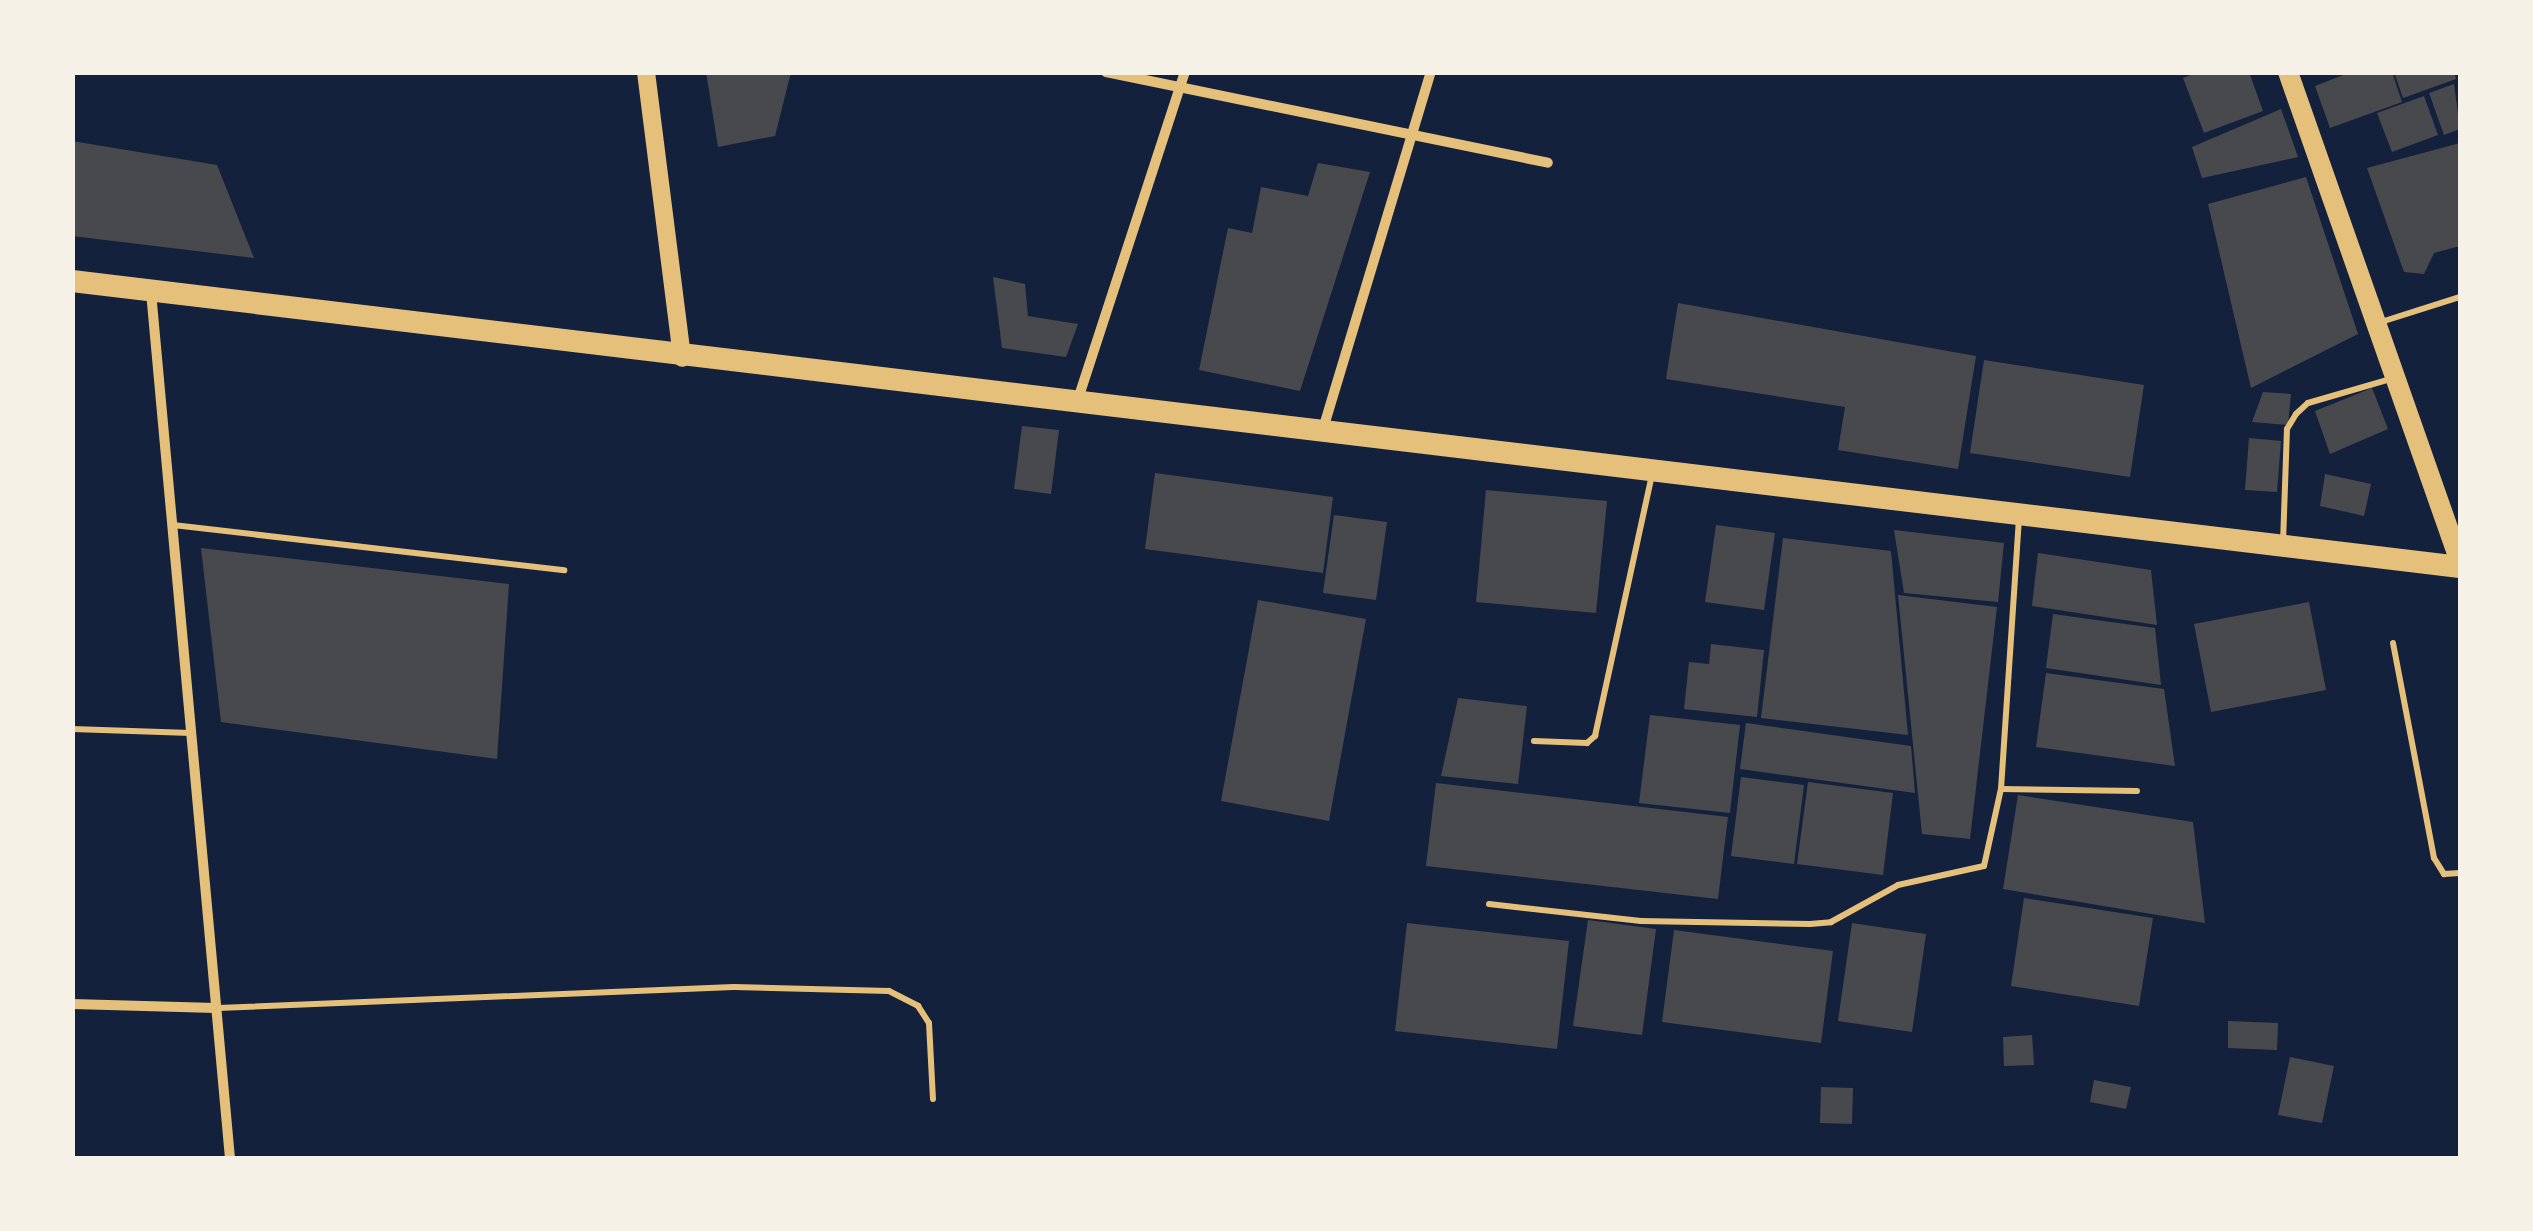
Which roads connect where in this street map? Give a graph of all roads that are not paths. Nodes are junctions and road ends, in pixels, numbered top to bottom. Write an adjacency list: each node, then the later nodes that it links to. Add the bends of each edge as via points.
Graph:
1 (646, 72): 13 (street)
2 (1106, 72): 6 (street)
3 (1185, 72): 6 (street)
4 (1431, 72): 7 (street)
5 (2288, 72): 12 (main road)
6 (1180, 88): 7 (street); 15 (street)
7 (1410, 140): 8 (street); 16 (street)
8 (1548, 164)
9 (72, 281): 10 (main road)
10 (151, 291): 13 (main road); 19 (street)
11 (2460, 296): 12 (lane)
12 (2376, 323): 14 (main road)
13 (682, 358): 15 (main road)
14 (2395, 377): 20 (lane, via 2308,403 2296,414 2287,429); 21 (main road)
15 (1078, 400): 16 (main road)
16 (1323, 430): 17 (main road)
17 (1653, 469): 18 (main road); 26 (lane, via 1595,736 1587,743)
18 (2020, 513): 20 (main road); 27 (lane)
19 (172, 525): 22 (lane); 25 (street)
20 (2283, 546): 21 (main road)
21 (2460, 565)
22 (564, 570)
23 (2392, 643): 29 (lane, via 2434,858 2444,874)
24 (72, 729): 25 (lane)
25 (193, 733): 32 (street)
26 (1534, 741)
27 (2001, 789): 28 (lane); 30 (lane, via 1984,866 1898,884 1831,922 1641,921)
28 (2138, 791)
29 (2460, 873)
30 (1489, 904)
31 (72, 1004): 32 (street)
32 (216, 1008): 33 (lane, via 734,987 888,991 918,1006 930,1023); 34 (street)
33 (933, 1099)
34 (230, 1158)

